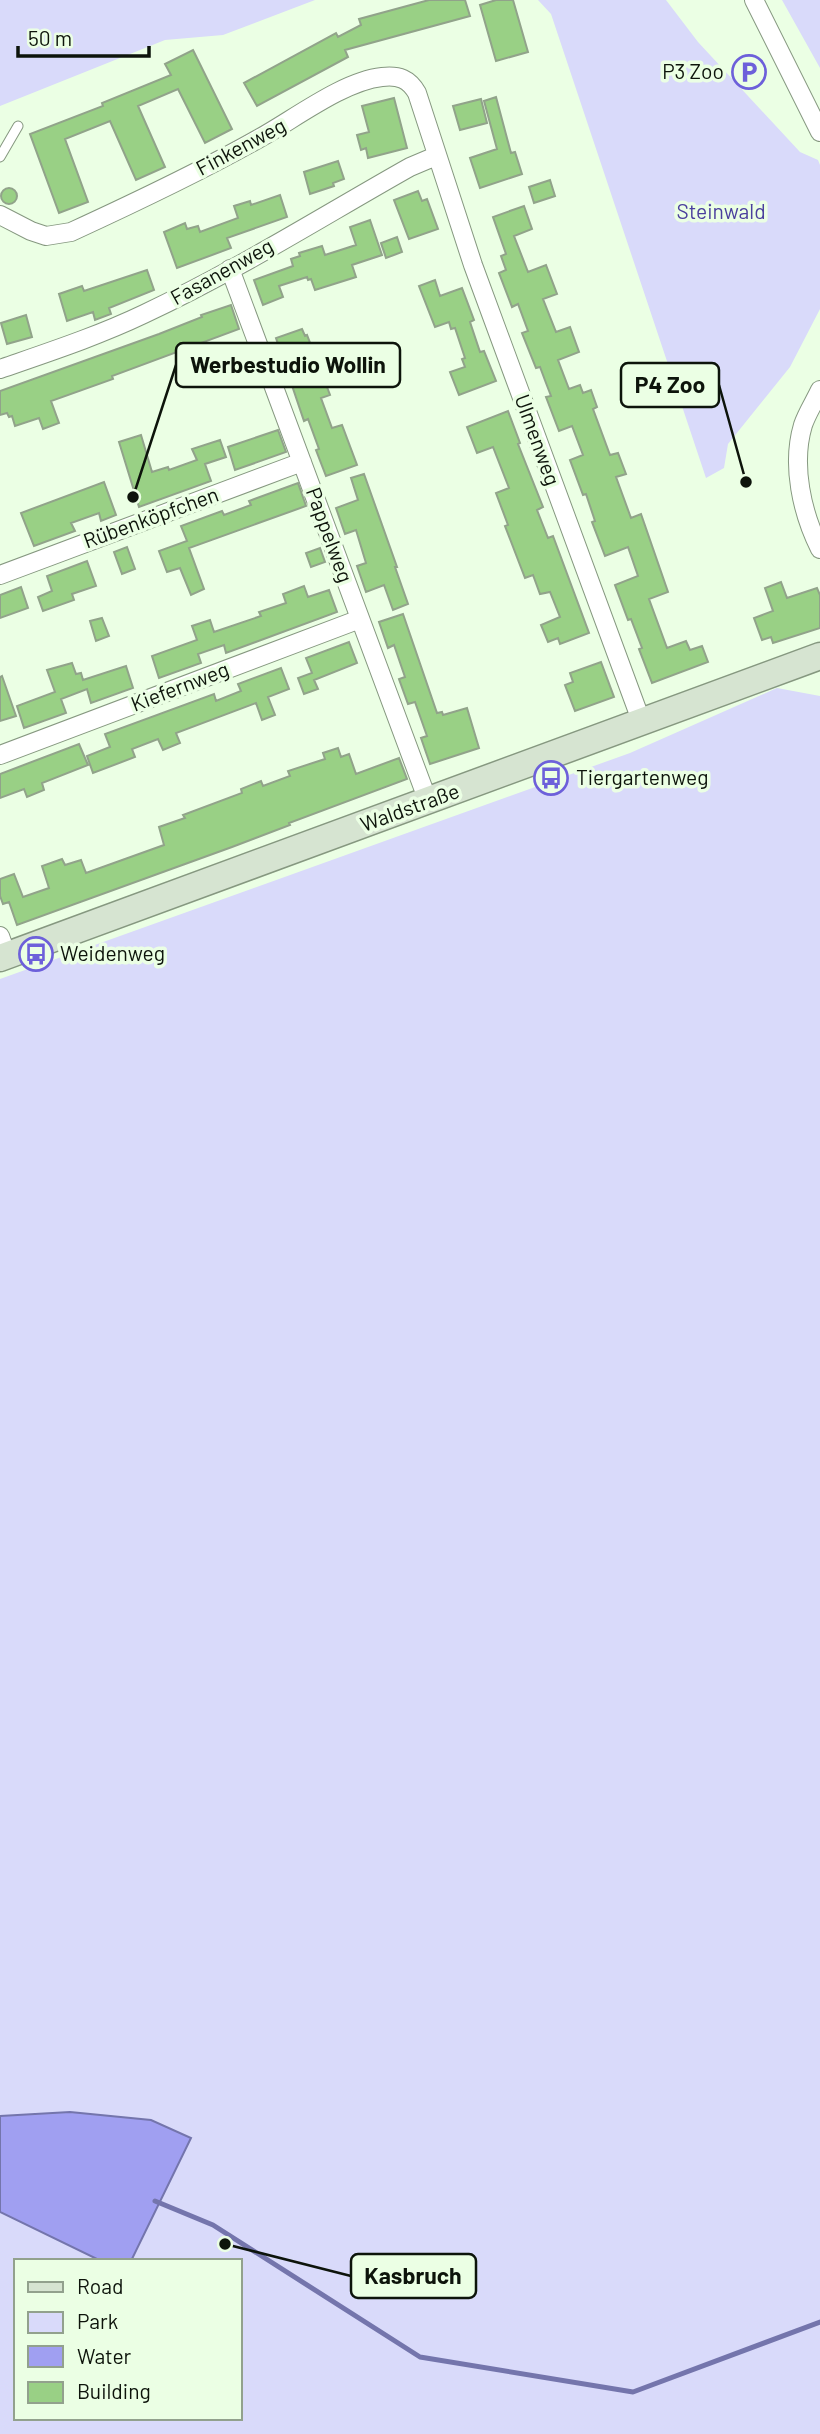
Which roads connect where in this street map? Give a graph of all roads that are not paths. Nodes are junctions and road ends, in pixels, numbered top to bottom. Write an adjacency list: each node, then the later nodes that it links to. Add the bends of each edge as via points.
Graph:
1 (754, 0): 3 (street)
2 (18, 126): 4 (lane)
3 (820, 132)
4 (0, 156)
5 (436, 156): 6 (street, Finkenweg, via 411,83 399,77 381,77 346,88 256,141 71,232 46,236); 7 (street, Fasanenweg); 15 (street, Ulmenweg)
6 (0, 215)
7 (230, 269): 8 (street, Fasanenweg, via 145,314); 10 (street, Pappelweg)
8 (0, 369)
9 (820, 390): 11 (street, via 803,425 798,457 810,530)
10 (302, 462): 12 (street, Rübenköpfchen); 13 (street, Pappelweg)
11 (820, 549)
12 (0, 575)
13 (360, 619): 16 (street, Kiefernweg); 17 (street, Pappelweg)
14 (820, 656): 15 (street, Waldstraße)
15 (642, 723): 17 (street, Waldstraße)
16 (0, 755)
17 (428, 801): 18 (street, Waldstraße)
18 (2, 950)

